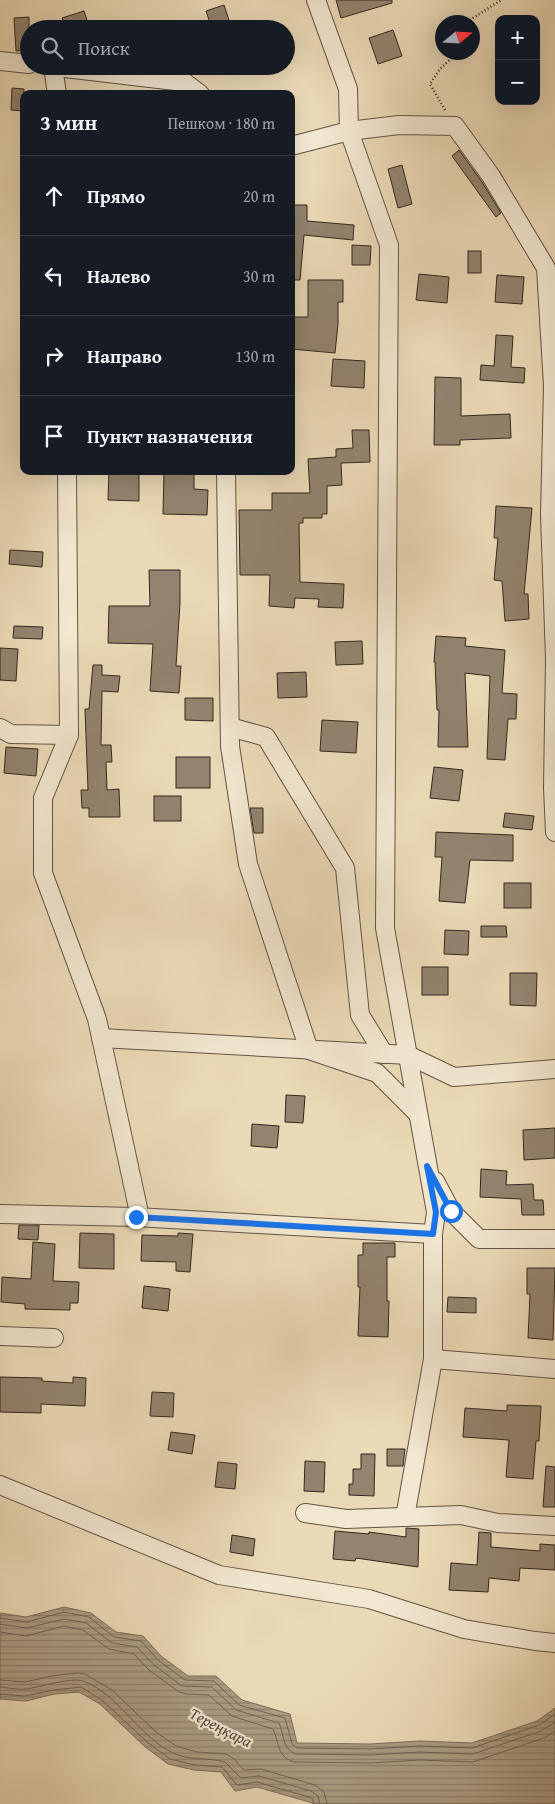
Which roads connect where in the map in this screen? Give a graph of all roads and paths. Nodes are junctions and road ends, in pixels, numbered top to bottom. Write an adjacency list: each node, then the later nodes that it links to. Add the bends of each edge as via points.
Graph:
1 (316, 0): 12 (street, via 348,89)
2 (501, 0): 3 (path)
3 (478, 15)
4 (450, 60): 11 (path, via 430,84)
5 (0, 61): 6 (street)
6 (20, 63)
7 (54, 75): 9 (street)
8 (123, 75): 10 (street, via 184,82)
9 (56, 90)
10 (195, 90)
11 (455, 126): 12 (street, via 399,125); 14 (street, via 491,176 546,268)
12 (350, 130): 13 (street); 27 (street, via 389,245 385,928)
13 (295, 145)
14 (554, 386): 17 (street)
15 (67, 475): 21 (street)
16 (226, 475): 19 (street)
17 (552, 515): 18 (street)
18 (555, 659): 22 (street)
19 (230, 727): 25 (street, via 248,864); 26 (street, via 266,738 345,868 360,1015)
20 (0, 728): 21 (street, via 11,734)
21 (69, 735): 24 (street, via 43,798 42,873 98,1020)
22 (554, 788): 23 (street)
23 (555, 832)
24 (101, 1038): 25 (street); 32 (street, via 138,1208)
25 (309, 1050): 26 (street); 29 (street, via 377,1073)
26 (384, 1054): 27 (street)
27 (408, 1056): 28 (street, via 454,1077); 29 (street)
28 (555, 1069)
29 (418, 1114): 30 (street)
30 (427, 1166): 33 (street, via 436,1212); 34 (street, via 451,1211 479,1239)
31 (0, 1214): 32 (street)
32 (136, 1217): 33 (street)
33 (433, 1234): 37 (street)
34 (555, 1239)
35 (0, 1336): 36 (street)
36 (54, 1338)
37 (433, 1359): 38 (street); 41 (street)
38 (555, 1369)
39 (0, 1485): 43 (street, via 219,1575 368,1599 464,1629)
40 (305, 1513): 41 (street, via 346,1519)
41 (405, 1517): 42 (street, via 462,1515 498,1523)
42 (555, 1526)
43 (555, 1643)

